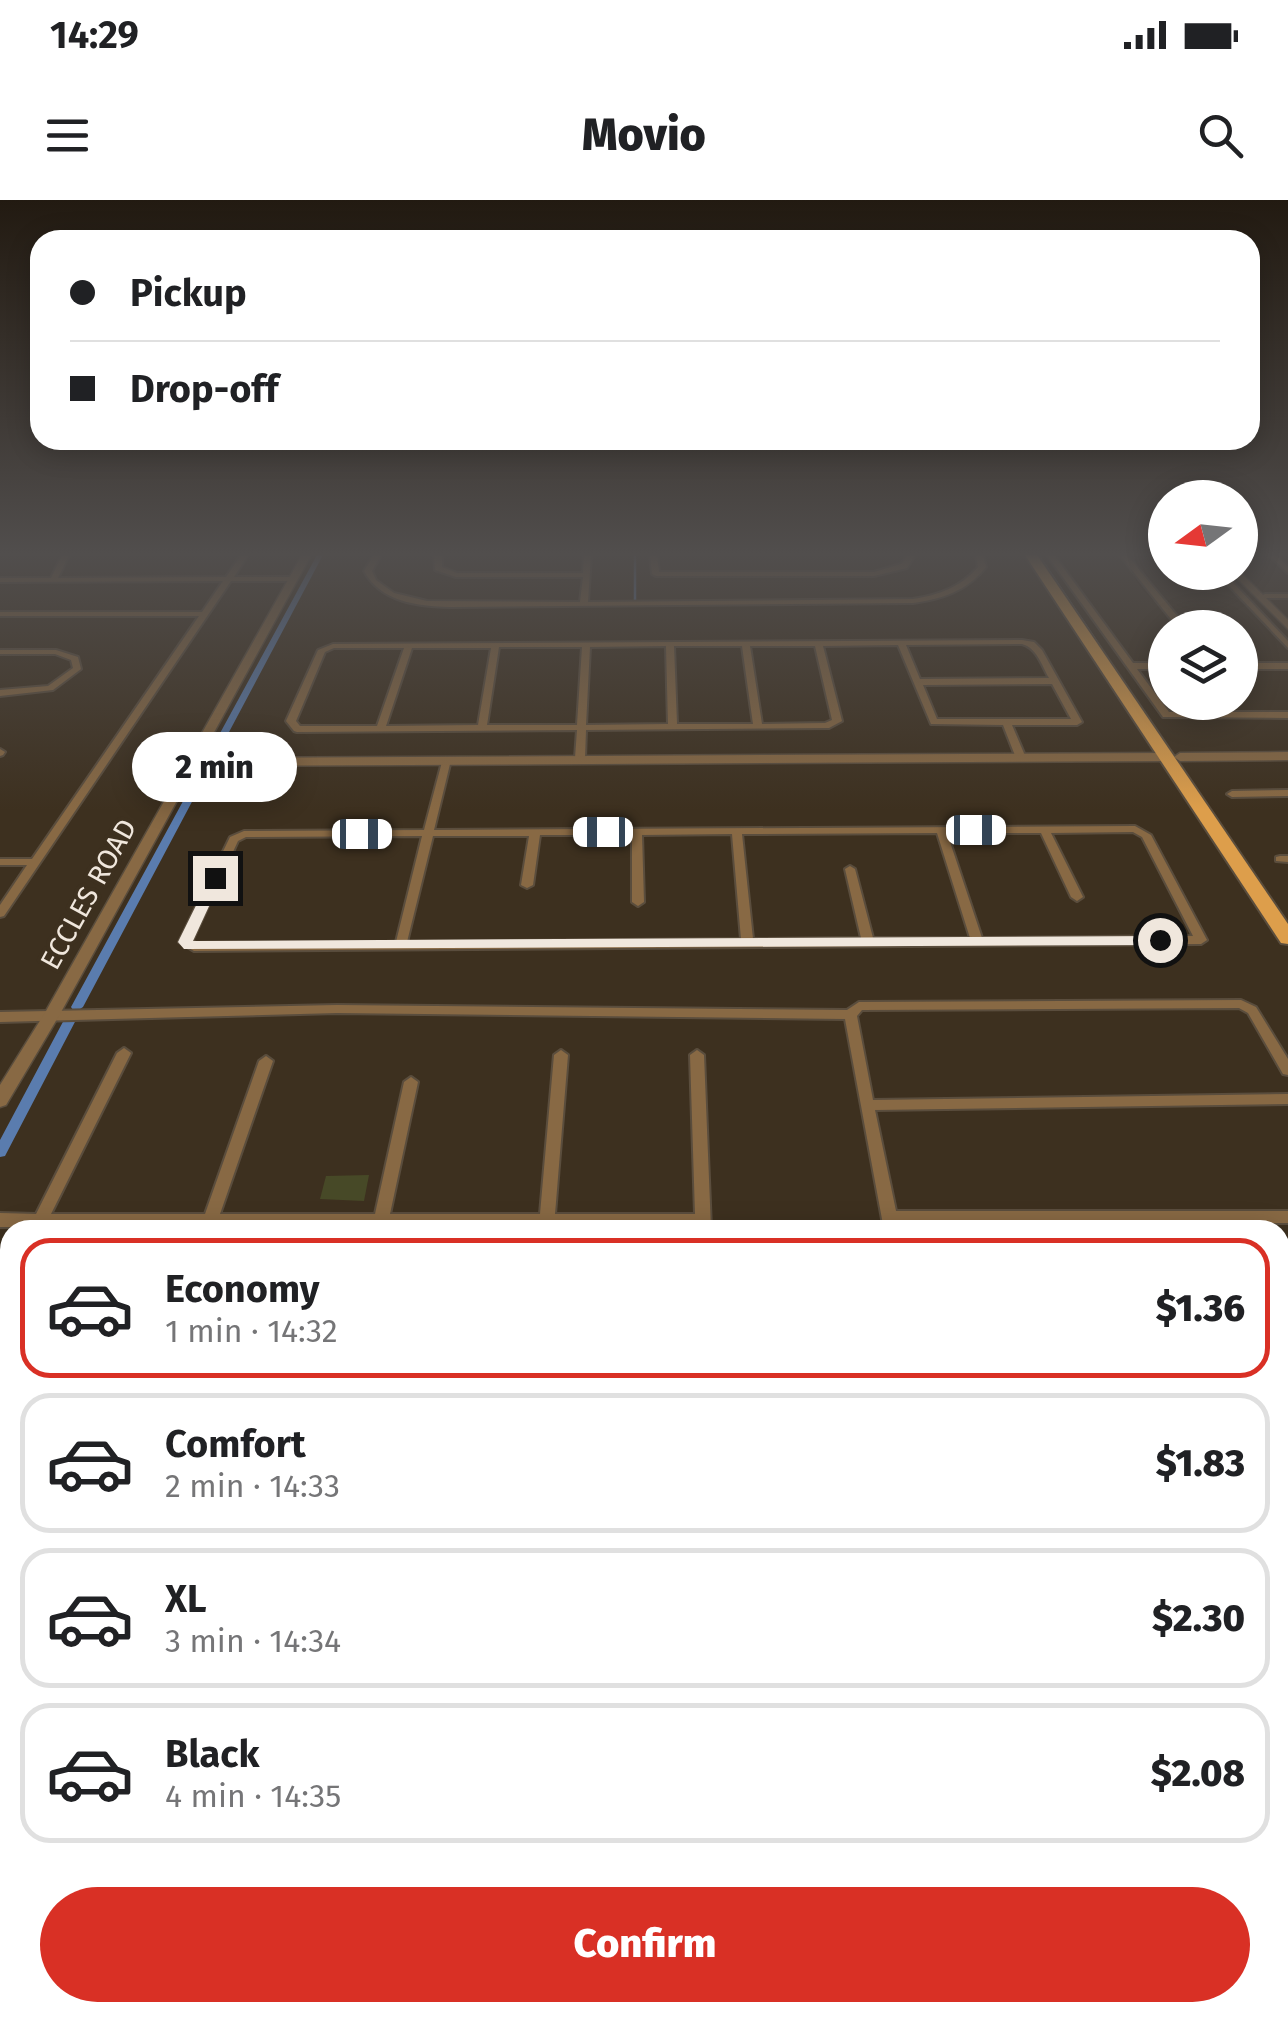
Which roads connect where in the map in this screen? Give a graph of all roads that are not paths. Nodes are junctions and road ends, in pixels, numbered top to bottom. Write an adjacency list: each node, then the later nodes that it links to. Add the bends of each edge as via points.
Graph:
1 (188, 640): 43 (street)
2 (255, 640): 33 (street, ECCLES ROAD)
3 (1094, 640): 29 (main road)
4 (1103, 640): 29 (main road)
5 (1111, 640): 14 (street)
6 (818, 643): 7 (street); 10 (street); 23 (street, via 836,721)
7 (901, 643): 18 (street, via 1031,644); 19 (street)
8 (586, 644): 9 (street); 11 (street); 26 (street)
9 (670, 644): 10 (street); 25 (street)
10 (746, 644): 23 (street)
11 (494, 645): 12 (street); 24 (street)
12 (409, 646): 27 (street); 27 (street, via 326,648 290,722 296,729)
13 (0, 652): 20 (street, via 56,652 75,658 78,669 50,688)
14 (1130, 666): 15 (street); 21 (street, via 1166,716)
15 (1148, 666)
16 (1258, 666): 17 (street)
17 (1288, 666)
18 (1056, 681): 19 (street); 22 (street, via 1077,722)
19 (916, 682): 22 (street, via 934,722)
20 (0, 693)
21 (1288, 715)
22 (1006, 724): 31 (street)
23 (758, 726): 25 (street)
24 (482, 727): 26 (street); 27 (street)
25 (673, 727): 26 (street)
26 (582, 728): 30 (street)
27 (380, 729)
28 (1288, 756): 29 (street)
29 (1181, 757): 31 (street); 49 (main road); 50 (main road)
30 (580, 758): 31 (street); 32 (street)
31 (1021, 758)
32 (446, 760): 33 (street); 40 (street)
33 (188, 762): 55 (street, ECCLES ROAD)
34 (1288, 793): 35 (street)
35 (1232, 794)
36 (1045, 830): 37 (street); 46 (street); 51 (street, via 1141,831 1203,938)
37 (941, 831): 39 (street); 51 (street)
38 (637, 832): 39 (street); 41 (street); 47 (street)
39 (737, 832): 52 (street)
40 (428, 833): 41 (street); 54 (street); 54 (street, via 240,836 185,942)
41 (535, 833): 45 (street)
42 (0, 862): 43 (street)
43 (37, 862): 48 (street)
44 (850, 869): 53 (street)
45 (527, 885)
46 (1077, 897)
47 (638, 902)
48 (0, 913)
49 (1288, 914)
50 (1288, 938)
51 (977, 941): 53 (street)
52 (747, 942): 53 (street); 54 (street)
53 (868, 942)
54 (401, 944)
55 (45, 1015): 56 (street, via 417,1009); 57 (street); 63 (street, ECCLES ROAD); 66 (street, ECCLES ROAD)
56 (850, 1016): 62 (street, via 859,1006 1241,1004 1252,1010); 67 (street)
57 (0, 1017)
58 (124, 1052): 69 (street)
59 (561, 1055): 72 (street)
60 (697, 1056): 73 (street)
61 (266, 1061): 70 (street)
62 (1288, 1070)
63 (0, 1076)
64 (411, 1082): 71 (street)
65 (1288, 1099): 67 (street)
66 (0, 1100)
67 (867, 1105): 74 (street)
68 (1288, 1217): 75 (street)
69 (40, 1220)
70 (210, 1220)
71 (381, 1220)
72 (547, 1220)
73 (704, 1220)
74 (889, 1220)
75 (1117, 1220)

